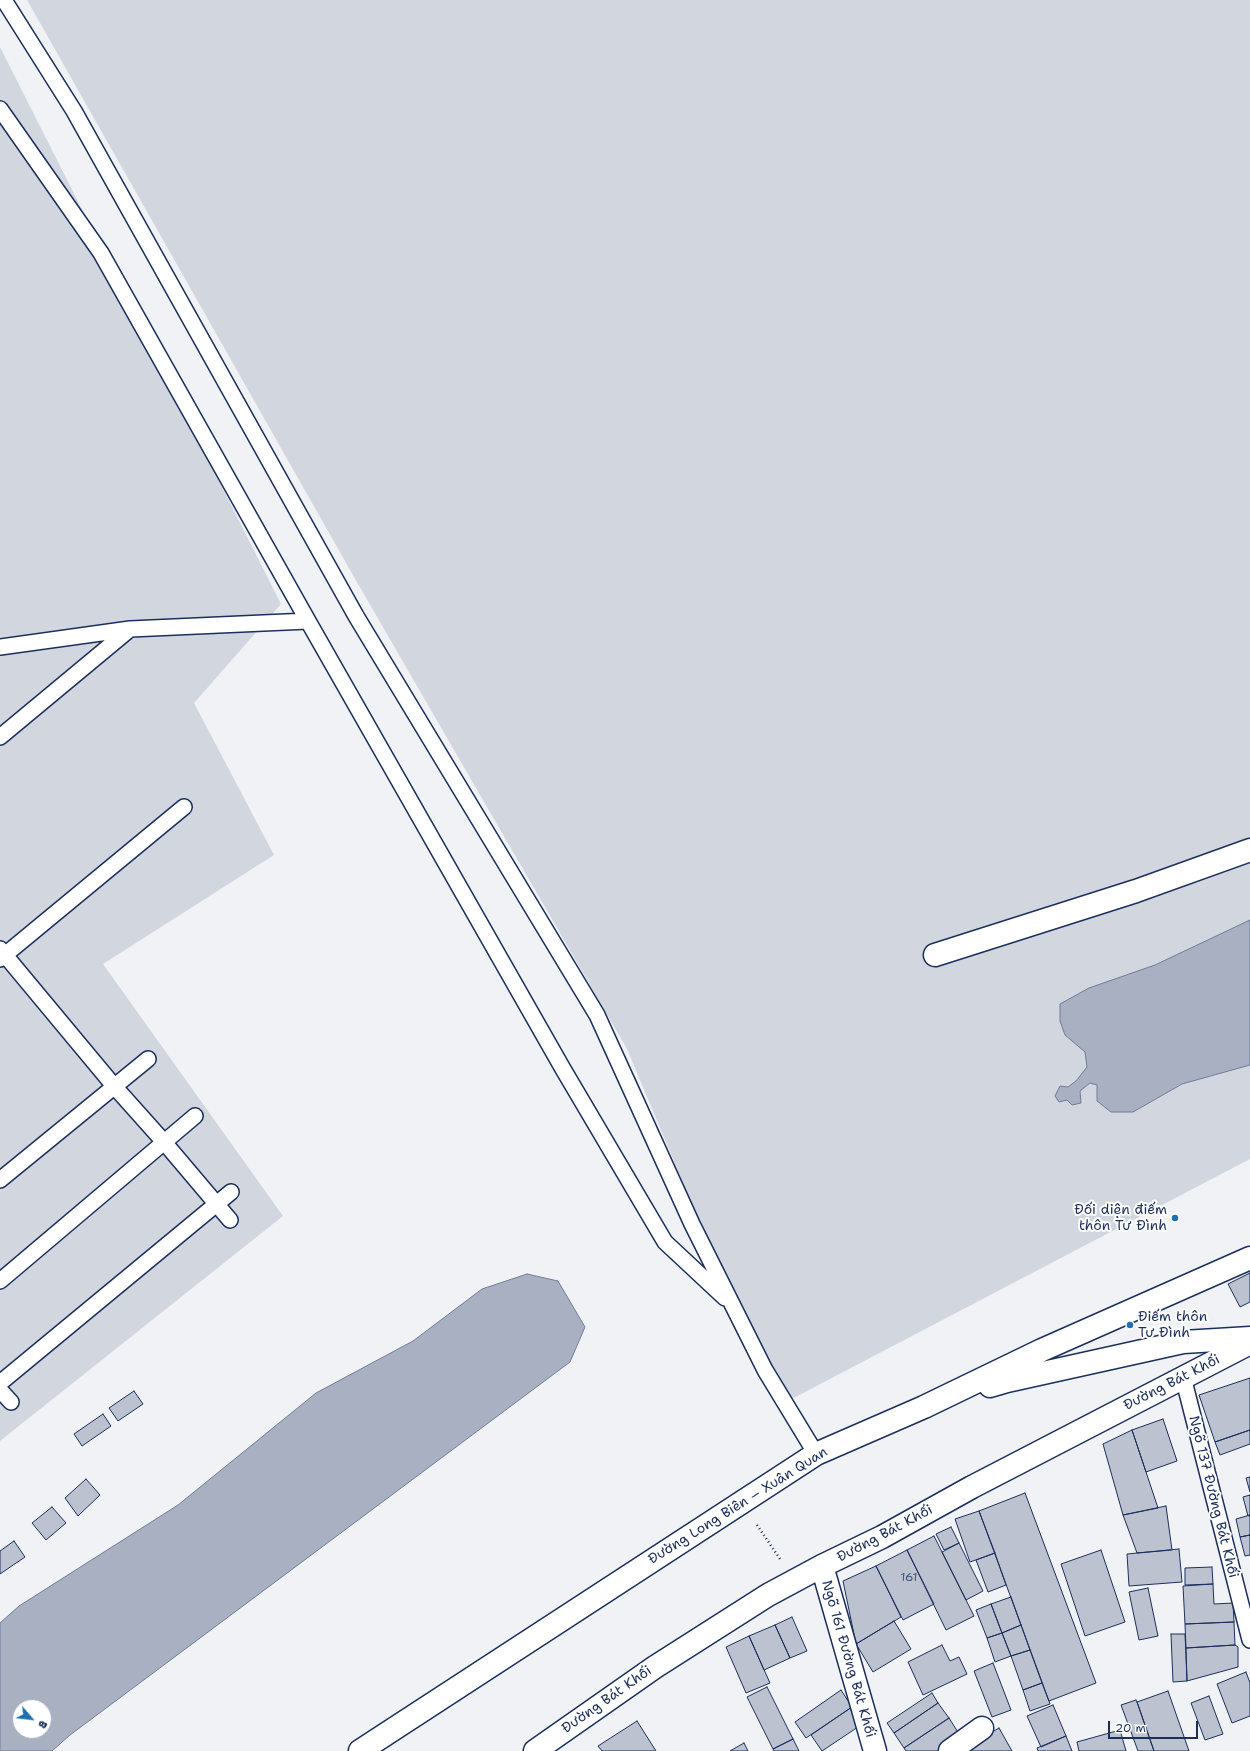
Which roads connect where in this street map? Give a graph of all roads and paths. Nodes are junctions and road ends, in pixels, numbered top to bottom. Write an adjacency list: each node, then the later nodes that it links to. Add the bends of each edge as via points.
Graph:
1 (4, 0): 21 (lane, via 74,111 356,616 597,1015 692,1224)
2 (0, 109): 3 (lane, via 101,253)
3 (308, 621): 4 (lane); 21 (lane, via 563,1069 665,1242)
4 (130, 629): 5 (lane); 6 (lane)
5 (0, 647)
6 (0, 737)
7 (184, 807): 9 (lane)
8 (1250, 850): 10 (street, via 1136,891)
9 (2, 954): 12 (lane)
10 (935, 954)
11 (148, 1059): 12 (lane)
12 (114, 1086): 14 (lane); 15 (lane)
13 (195, 1116): 14 (lane)
14 (164, 1142): 17 (lane); 20 (lane)
15 (0, 1180)
16 (231, 1192): 17 (lane)
17 (216, 1204): 18 (lane); 25 (lane)
18 (230, 1220)
19 (1250, 1258): 28 (street, Đường Long Biên – Xuân Quan, via 1042,1350)
20 (0, 1281)
21 (732, 1304): 29 (lane, via 765,1370)
22 (1250, 1338): 28 (street, via 1183,1342 1007,1381)
23 (1250, 1343): 24 (street, Đường Bát Khối)
24 (1183, 1377): 31 (street, Đường Bát Khối, via 972,1486 882,1537); 33 (lane, Ngõ 137 Đường Bát Khối)
25 (0, 1383)
26 (0, 1390): 27 (lane)
27 (11, 1402)
28 (924, 1407): 29 (street, Đường Long Biên – Xuân Quan)
29 (816, 1454): 30 (street, Đường Long Biên – Xuân Quan)
30 (742, 1502): 32 (path); 36 (street, Đường Long Biên – Xuân Quan)
31 (822, 1566): 32 (street, Đường Bát Khối); 37 (street, Ngõ 161 Đường Bát Khối)
32 (795, 1581): 35 (street, Đường Bát Khối, via 768,1595 655,1667)
33 (1250, 1640)
34 (982, 1728): 38 (street)
35 (541, 1749)
36 (360, 1751)
37 (875, 1751)
38 (950, 1751)

